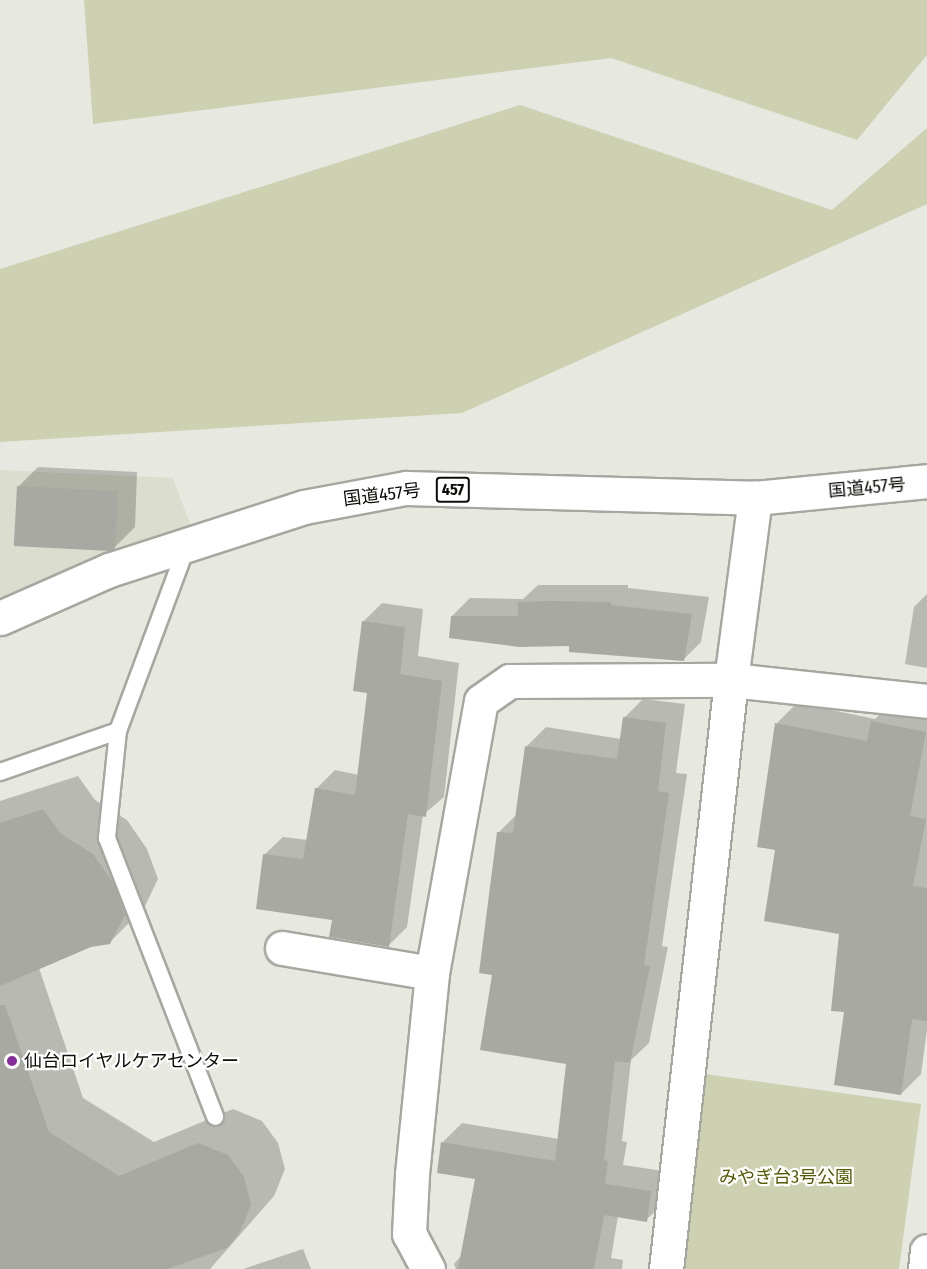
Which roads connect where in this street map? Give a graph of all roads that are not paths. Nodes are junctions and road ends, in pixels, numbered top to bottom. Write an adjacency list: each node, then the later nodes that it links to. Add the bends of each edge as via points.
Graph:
1 (927, 481): 2 (main road, 国道457号 / 457)
2 (755, 498): 3 (main road, 国道457号 / 457, via 406,488 304,507); 5 (main road)
3 (187, 545): 4 (main road, 国道457号 / 457, via 110,570); 7 (lane)
4 (0, 618)
5 (730, 680): 6 (main road); 10 (main road, via 510,681 481,701); 14 (main road)
6 (927, 701)
7 (118, 731): 8 (lane); 11 (lane, via 107,838)
8 (0, 772)
9 (282, 948): 10 (main road)
10 (432, 974): 13 (main road, via 409,1234)
11 (215, 1117)
12 (927, 1251): 15 (main road)
13 (428, 1269)
14 (666, 1269)
15 (925, 1269)

